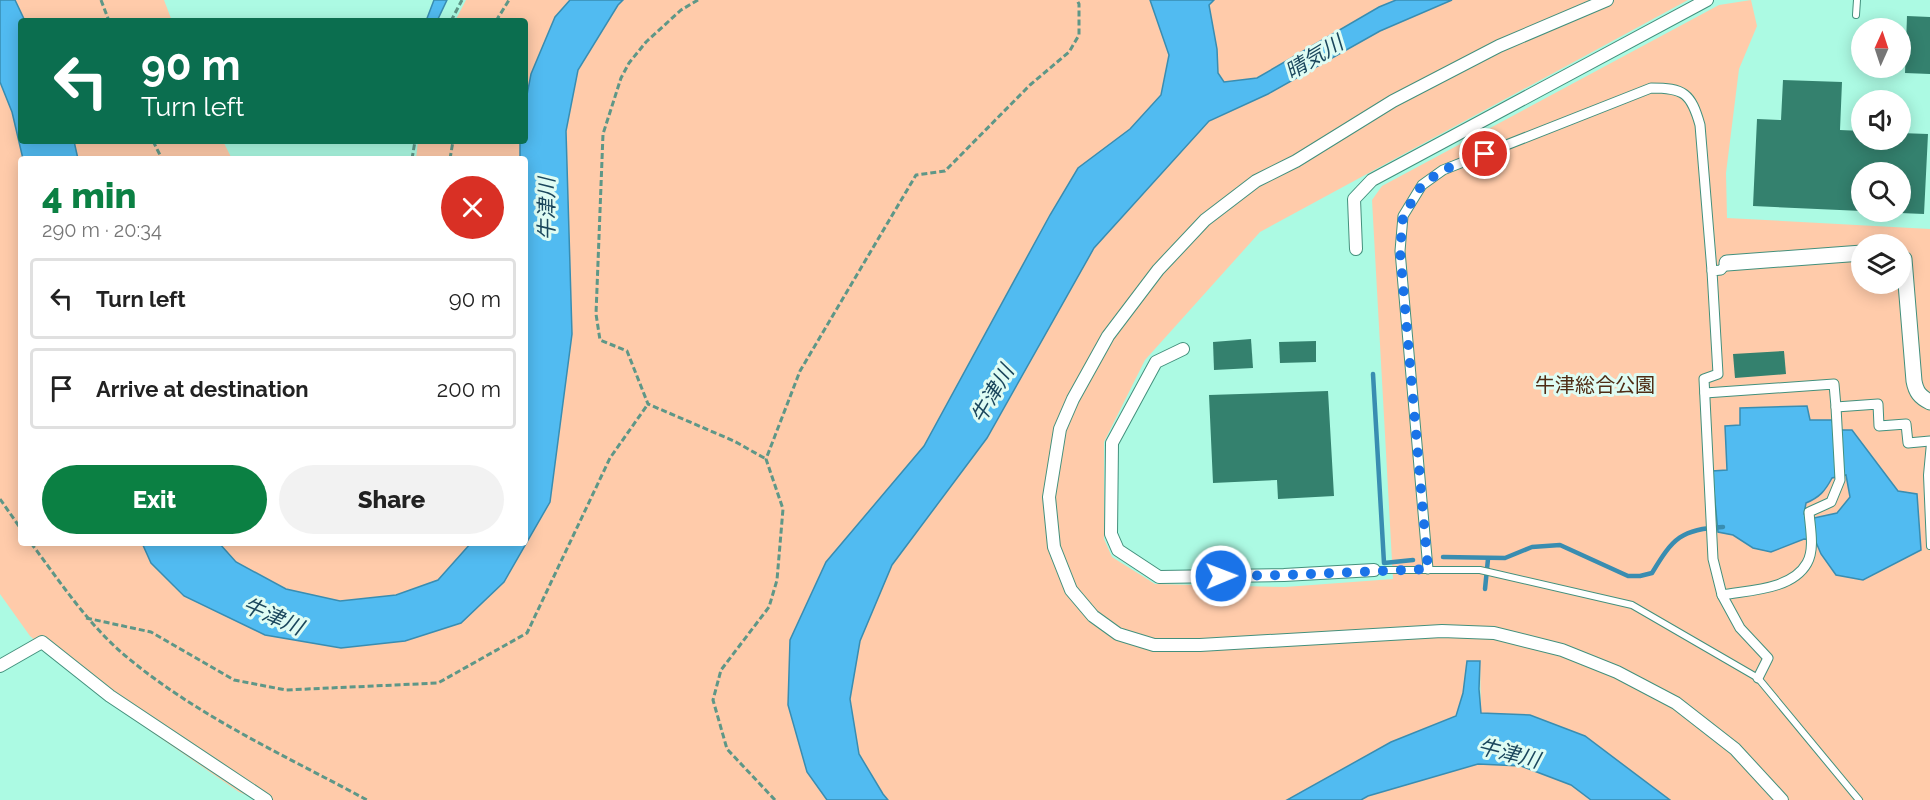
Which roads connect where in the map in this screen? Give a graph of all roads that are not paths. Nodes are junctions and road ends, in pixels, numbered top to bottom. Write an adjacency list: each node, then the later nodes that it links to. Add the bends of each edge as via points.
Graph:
1 (1607, 0): 22 (street, via 1499,46 1393,101 1257,181 1204,220 1158,270 1108,336 1059,429 1048,497 1054,547 1071,590 1093,616 1119,634 1154,645 1442,631 1494,633 1562,650 1617,672 1676,703 1736,749)
2 (1707, 0): 5 (street, via 1372,180 1354,200)
3 (1857, 0): 4 (lane)
4 (1857, 15)
5 (1356, 249)
6 (1851, 254): 7 (street)
7 (1727, 263): 8 (street, via 1721,270)
8 (1712, 271): 11 (street, via 1718,374 1704,379); 16 (street, via 1700,125 1695,106 1686,94 1669,88 1651,88 1443,170 1422,185 1403,216 1400,251)
9 (1907, 294): 12 (street, via 1916,391)
10 (1183, 349): 17 (street, via 1156,362 1112,443 1111,534 1118,550 1159,577)
11 (1705, 393): 13 (street, via 1834,384); 18 (street, via 1713,559)
12 (1930, 402)
13 (1836, 407): 14 (street, via 1878,404 1880,426 1906,424 1908,443); 18 (street, via 1840,480 1831,502 1809,512 1812,544 1808,562 1797,576 1784,583)
14 (1930, 442): 15 (lane)
15 (1930, 546)
16 (1428, 569): 17 (lane); 20 (lane, via 1480,570 1632,605)
17 (1374, 570)
18 (1722, 595): 20 (street, via 1740,628 1768,658)
19 (0, 666): 21 (street, via 42,642 110,696)
20 (1758, 678): 23 (lane)
21 (266, 800)
22 (1782, 800)
23 (1859, 800)

